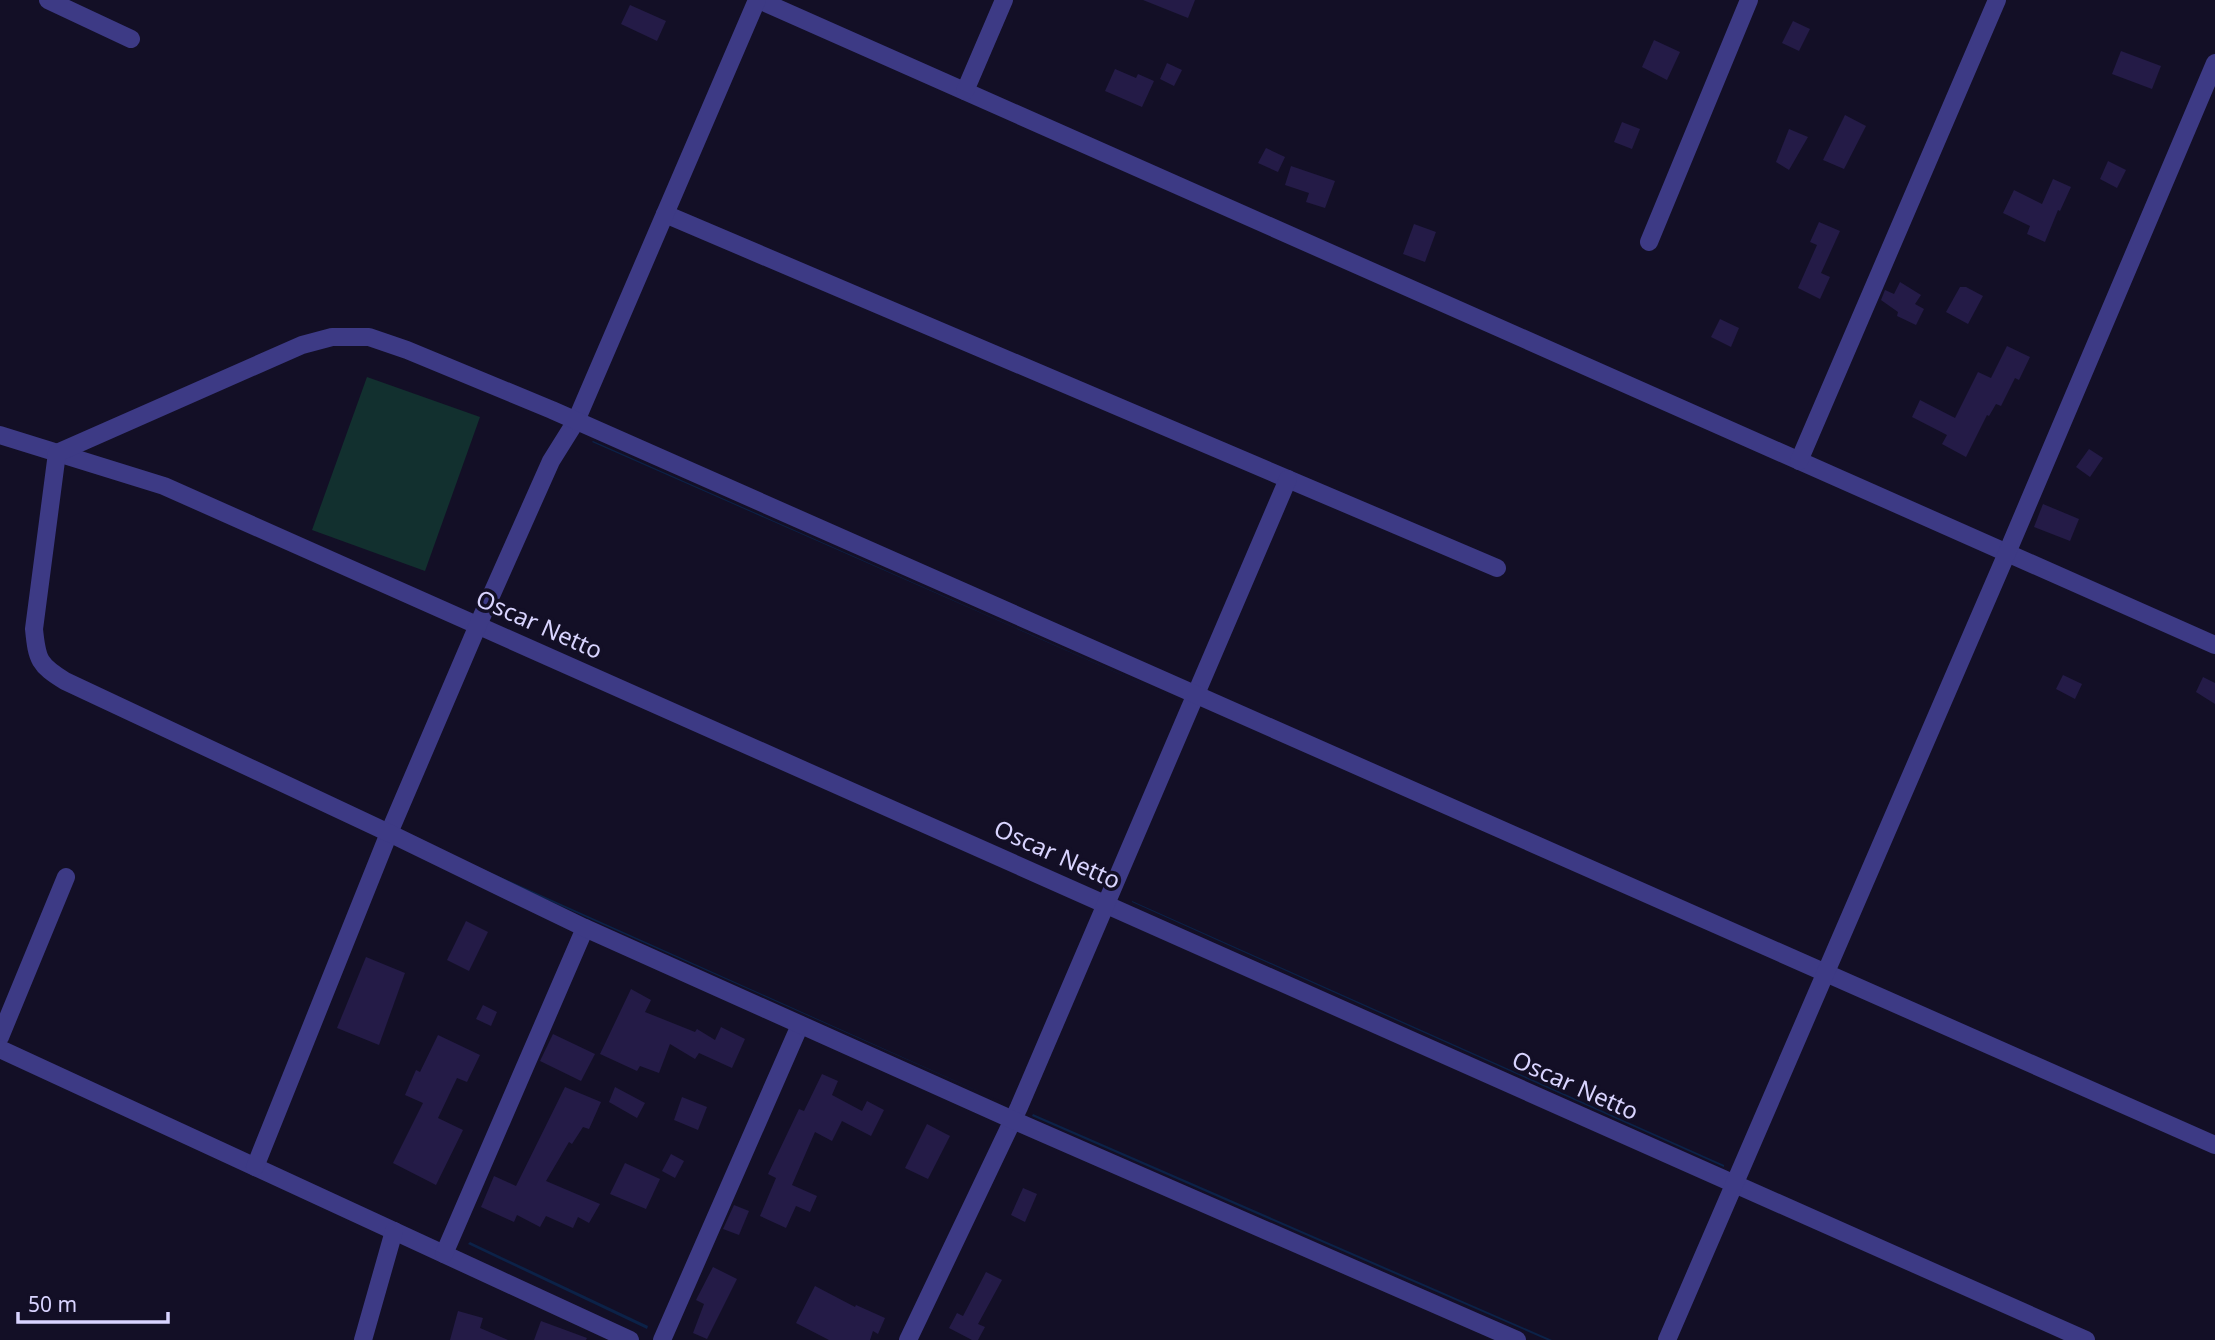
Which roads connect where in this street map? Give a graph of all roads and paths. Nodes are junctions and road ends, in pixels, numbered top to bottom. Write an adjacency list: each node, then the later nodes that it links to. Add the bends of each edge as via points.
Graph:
1 (48, 0): 6 (street)
2 (758, 0): 8 (street); 9 (street)
3 (1004, 0): 8 (street)
4 (1749, 0): 10 (street)
5 (1997, 0): 14 (street)
6 (131, 39)
7 (2215, 63): 16 (street)
8 (965, 91): 14 (street)
9 (665, 214): 11 (street); 15 (street)
10 (1648, 242)
11 (576, 421): 13 (street, via 381,341 332,337 303,345); 18 (street, via 551,461); 20 (street)
12 (0, 435): 13 (street, Oscar Netto)
13 (57, 453): 18 (street, Oscar Netto, via 164,486); 21 (street, via 34,629 45,669)
14 (1799, 461): 16 (street)
15 (1288, 479): 17 (street); 20 (street)
16 (2007, 553): 19 (street); 25 (street)
17 (1497, 568)
18 (478, 625): 21 (street); 23 (street, Oscar Netto)
19 (2215, 645)
20 (1195, 695): 23 (street); 25 (street)
21 (389, 833): 24 (street); 31 (street)
22 (65, 877): 27 (street)
23 (1106, 904): 29 (street); 32 (street, Oscar Netto)
24 (585, 928): 26 (street); 34 (street)
25 (1825, 973): 30 (street); 32 (street)
26 (800, 1025): 29 (street); 39 (street)
27 (0, 1037)
28 (0, 1049): 31 (street)
29 (1013, 1120): 36 (street); 40 (street)
30 (2215, 1145)
31 (255, 1167): 33 (street)
32 (1734, 1184): 41 (street); 42 (street, Oscar Netto)
33 (394, 1231): 34 (street); 37 (street)
34 (444, 1254): 35 (street)
35 (609, 1336): 38 (street)
36 (1511, 1339)
37 (363, 1340)
38 (630, 1340)
39 (662, 1340)
40 (908, 1340)
41 (1667, 1340)
42 (2086, 1340)

